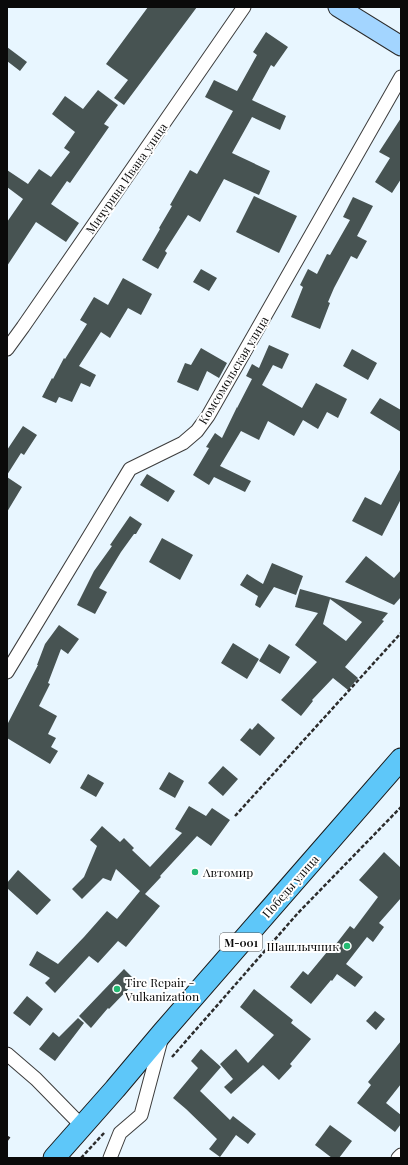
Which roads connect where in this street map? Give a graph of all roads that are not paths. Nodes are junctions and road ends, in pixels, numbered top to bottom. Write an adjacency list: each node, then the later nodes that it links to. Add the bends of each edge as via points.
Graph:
1 (244, 7): 5 (street, Мичурина Ивана улица)
2 (338, 7): 3 (main road)
3 (401, 46)
4 (401, 77): 6 (street, Комсомольская улица, via 208,416 197,431 183,443 130,469)
5 (7, 349)
6 (7, 672)
7 (401, 759): 8 (main road, Победы улица / М-001)
8 (163, 1032): 10 (main road, Победы улица / М-001); 13 (street, via 141,1115 120,1133)
9 (7, 1054): 10 (street, via 36,1079)
10 (82, 1126): 12 (main road, Победы улица / М-001)
11 (401, 1155): 14 (street)
12 (54, 1158)
13 (110, 1158)
14 (398, 1158)

